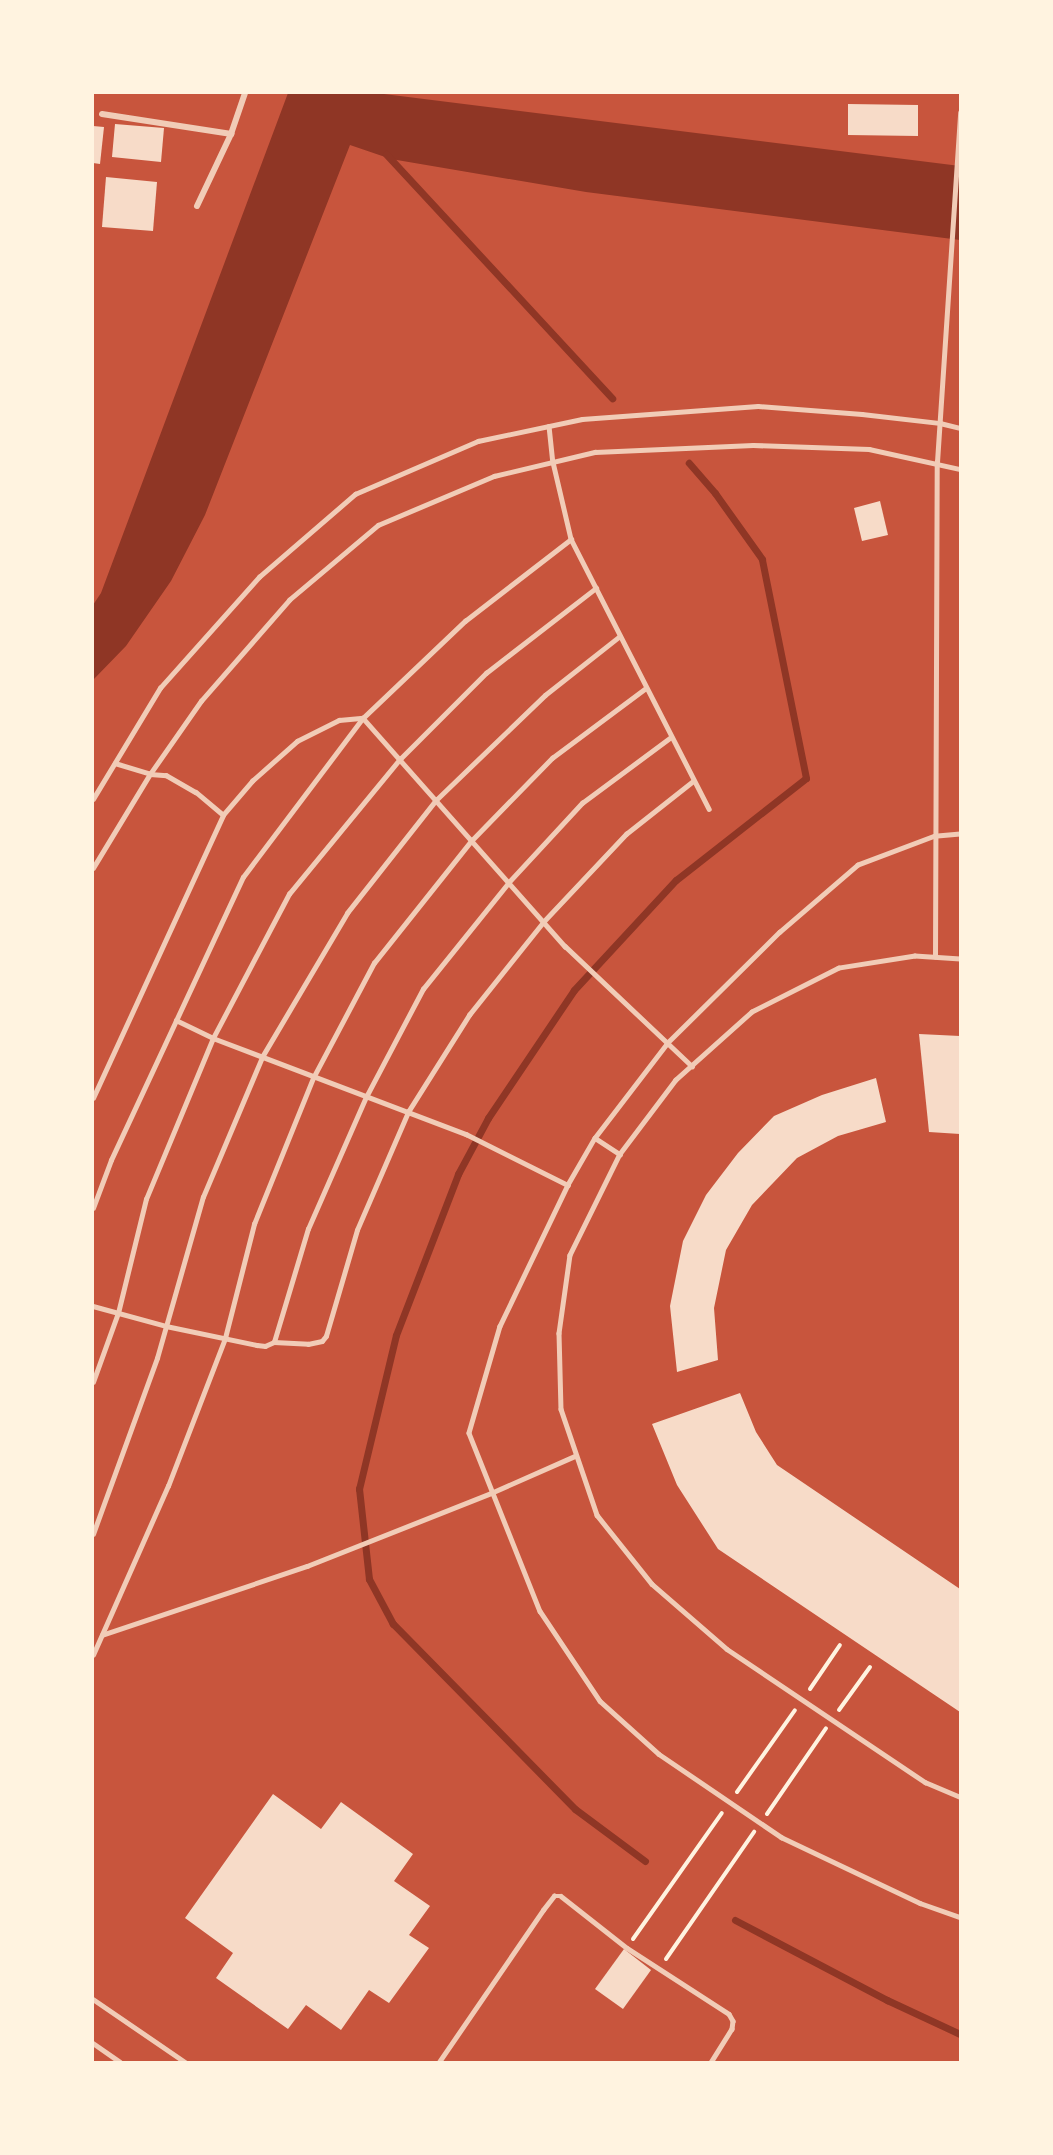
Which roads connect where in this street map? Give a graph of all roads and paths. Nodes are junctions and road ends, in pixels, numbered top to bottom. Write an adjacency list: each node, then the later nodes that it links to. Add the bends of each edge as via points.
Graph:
1 (245, 93): 4 (street)
2 (960, 113): 6 (lane)
3 (102, 114): 4 (street)
4 (231, 134): 5 (street)
5 (197, 206)
6 (940, 423): 7 (lane, via 758,406 582,419); 8 (lane); 10 (lane)
7 (549, 426): 9 (lane); 19 (lane, via 478,441 355,494 259,577 160,688)
8 (960, 428)
9 (553, 462): 10 (lane, via 595,452 753,445 869,449); 12 (lane); 20 (lane, via 494,476 378,525 289,600 201,701)
10 (937, 462): 11 (lane); 27 (lane)
11 (960, 469)
12 (571, 539): 13 (lane); 16 (lane, via 465,621)
13 (596, 588): 14 (lane); 18 (lane, via 486,673)
14 (620, 636): 15 (lane); 23 (lane, via 545,695)
15 (646, 688): 17 (lane); 28 (lane, via 552,759)
16 (363, 718): 18 (lane); 25 (lane, via 339,720 297,741 252,781); 34 (lane, via 243,877)
17 (670, 738): 21 (lane); 30 (lane, via 582,803)
18 (400, 759): 23 (lane); 35 (lane, via 289,894)
19 (115, 763): 20 (lane); 22 (lane)
20 (150, 774): 25 (lane, via 166,775 196,792); 29 (lane)
21 (693, 781): 24 (lane); 31 (lane, via 626,834)
22 (93, 799)
23 (436, 800): 28 (lane); 37 (lane, via 347,913)
24 (709, 809)
25 (223, 815): 41 (lane)
26 (960, 834): 27 (lane)
27 (935, 836): 32 (lane); 36 (lane, via 858,865 780,932)
28 (472, 840): 30 (lane); 39 (lane, via 374,963)
29 (93, 868)
30 (509, 882): 31 (lane); 40 (lane, via 423,989)
31 (544, 921): 36 (lane, via 565,946); 42 (lane, via 469,1015)
32 (934, 957): 33 (lane); 38 (lane, via 915,956 839,968 752,1012)
33 (960, 958)
34 (176, 1020): 35 (lane); 46 (lane)
35 (213, 1038): 37 (lane); 48 (lane, via 146,1199)
36 (668, 1043): 38 (lane); 43 (lane)
37 (262, 1057): 39 (lane); 49 (lane, via 203,1197)
38 (692, 1066): 44 (lane, via 669,1089)
39 (313, 1078): 40 (lane); 50 (lane, via 254,1224)
40 (366, 1097): 42 (lane); 51 (lane, via 308,1229)
41 (93, 1098)
42 (408, 1112): 45 (lane, via 466,1134); 51 (lane, via 357,1230 326,1336 308,1344)
43 (595, 1138): 44 (lane); 45 (lane)
44 (620, 1154): 53 (lane, via 570,1256 559,1333 561,1409)
45 (567, 1185): 54 (lane, via 500,1326 469,1433)
46 (93, 1208)
47 (93, 1306): 48 (lane)
48 (118, 1313): 49 (lane); 52 (lane)
49 (166, 1326): 50 (lane); 55 (lane)
50 (225, 1338): 51 (lane, via 256,1346); 56 (lane, via 168,1486)
51 (274, 1342)
52 (93, 1382)
53 (575, 1456): 54 (lane); 58 (lane, via 597,1515 652,1584 727,1649 924,1782)
54 (491, 1493): 56 (lane, via 307,1566); 59 (lane, via 540,1611 600,1701 659,1754 781,1837 920,1903)
55 (93, 1534)
56 (102, 1635): 57 (lane)
57 (93, 1655)
58 (960, 1797)
59 (960, 1917)
60 (93, 1999): 63 (lane)
61 (93, 2043): 62 (lane)
62 (120, 2062)
63 (185, 2062)
64 (439, 2062): 65 (lane, via 543,1910 554,1896 561,1896 627,1948 729,2014 732,2029)
65 (711, 2062)

